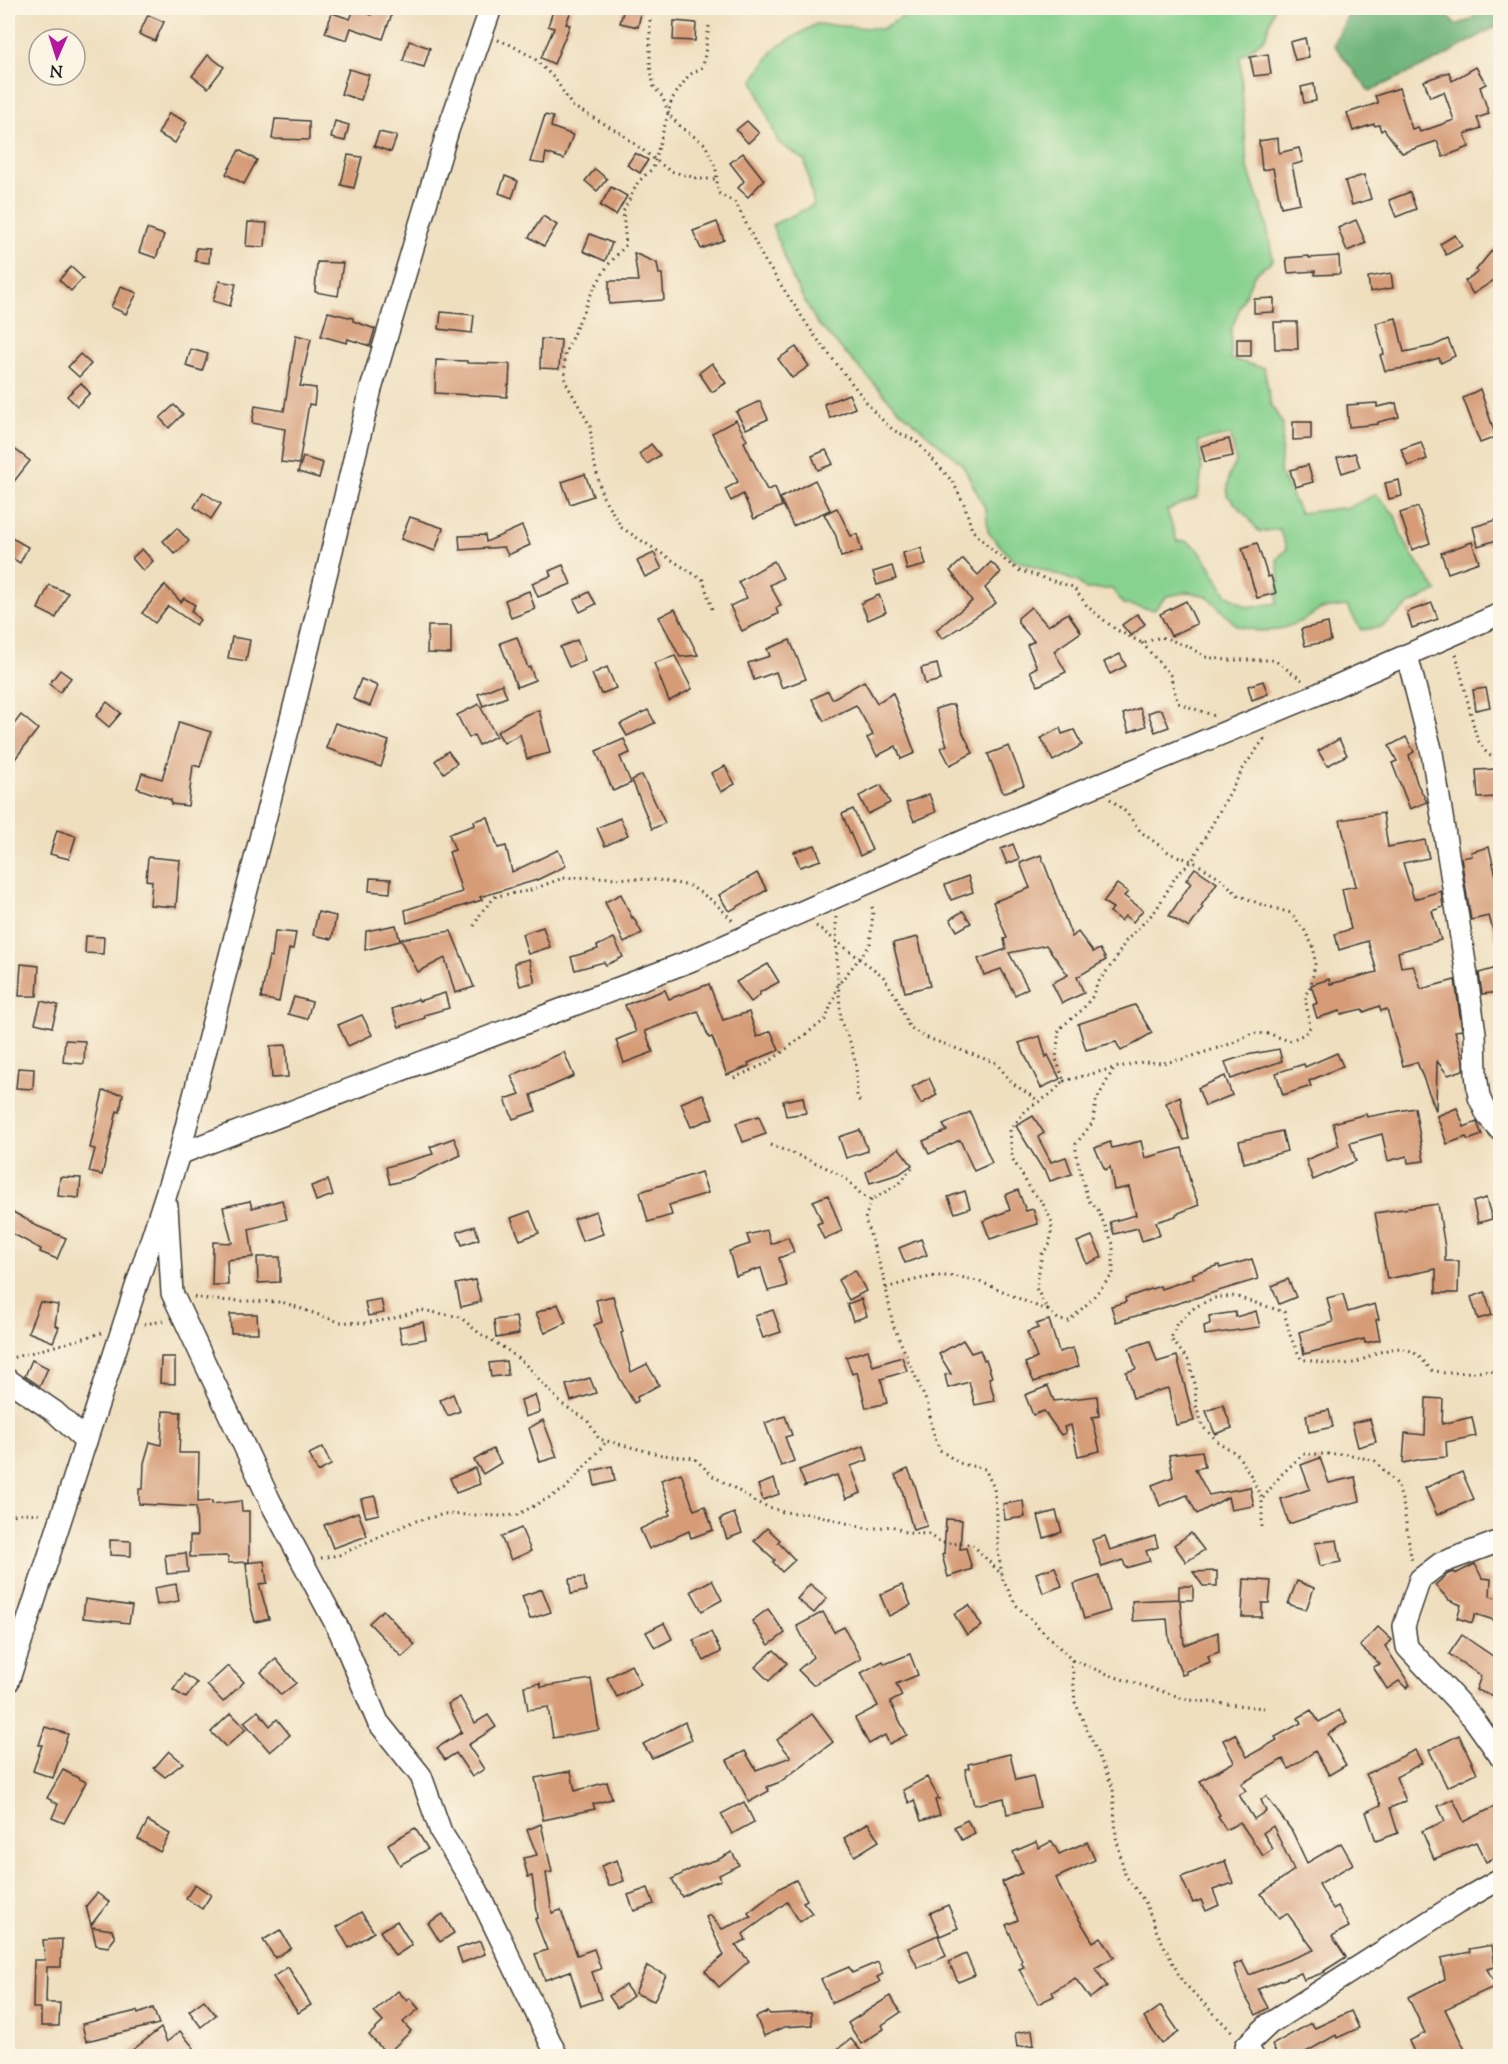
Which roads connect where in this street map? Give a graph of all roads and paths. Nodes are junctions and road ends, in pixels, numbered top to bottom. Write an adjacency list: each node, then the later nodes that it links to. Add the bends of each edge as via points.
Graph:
1 (491, 8): 4 (street)
2 (650, 21): 5 (path, via 654,87)
3 (709, 26): 5 (path, via 703,67 688,75 672,99)
4 (483, 29): 6 (path, via 489,37 534,58 556,80 572,106); 33 (street, via 448,130 371,389)
5 (669, 114): 6 (path); 7 (path, via 705,144)
6 (655, 158): 7 (path, via 670,171); 8 (path, via 653,168 638,182 623,212 626,245 592,292 565,352 565,381 590,426 602,495 622,528 703,580)
7 (717, 179): 11 (path, via 718,193 736,203 763,258 814,335 875,413 893,430 916,441 953,482 966,506 972,530 1018,570 1073,587 1088,607 1114,629)
8 (712, 609)
9 (1500, 615): 10 (street)
10 (1454, 634): 12 (street); 15 (path, via 1476,739)
11 (1142, 643): 13 (path, via 1161,637 1205,657 1274,660); 14 (path, via 1170,675 1178,703)
12 (1407, 655): 13 (street); 31 (street, via 1434,765 1475,1033 1479,1097)
13 (1318, 693): 14 (street)
14 (1240, 726): 16 (street); 17 (path, via 1264,739)
15 (1500, 764)
16 (1095, 786): 17 (path, via 1126,812 1141,832 1171,854); 18 (street)
17 (1192, 861): 26 (path, via 1219,877 1238,895 1291,913 1305,931 1314,948 1315,965 1305,996 1310,1027 1305,1034 1289,1041 1252,1033 1184,1059); 28 (path, via 1176,876 1156,910 1125,942 1082,1010 1059,1029 1056,1059)
18 (866, 884): 19 (street); 24 (path, via 873,911 870,945)
19 (836, 897): 20 (street); 23 (path)
20 (788, 918): 22 (street); 23 (path, via 816,927)
21 (474, 926): 22 (path, via 496,896 528,891 563,878 595,877 659,880 690,886 713,901)
22 (747, 936): 33 (street)
23 (836, 942): 24 (path); 25 (path)
24 (859, 959): 25 (path); 29 (path, via 882,976 909,1026 935,1042 996,1063 1012,1083)
25 (838, 985): 27 (path, via 826,1019 770,1062); 30 (path, via 842,1022 856,1065)
26 (1114, 1068): 28 (path); 42 (path, via 1096,1101 1093,1122 1076,1144 1088,1200 1098,1210 1113,1244 1113,1274 1069,1321 1059,1320)
27 (734, 1078)
28 (1065, 1081): 29 (path)
29 (1039, 1101): 42 (path, via 1010,1130 1012,1158 1052,1222 1050,1244 1042,1254 1036,1288)
30 (861, 1103)
31 (1500, 1130)
32 (770, 1145): 36 (path, via 846,1178 861,1196)
33 (179, 1154): 35 (street)
34 (914, 1167): 36 (path, via 899,1184)
35 (166, 1195): 38 (street); 39 (street)
36 (871, 1200): 37 (path, via 865,1219)
37 (886, 1288): 42 (path, via 927,1277 960,1277); 56 (path, via 893,1325 928,1405 940,1450 959,1463 986,1470 994,1488)
38 (135, 1290): 39 (street); 44 (street)
39 (172, 1293): 43 (street); 48 (path, via 208,1300 282,1302 339,1322 391,1319 421,1310 460,1317 525,1364 562,1404 587,1420 599,1438)
40 (1500, 1296): 41 (path)
41 (1500, 1301)
42 (1048, 1311)
43 (183, 1317): 44 (path); 55 (street)
44 (123, 1328): 45 (path); 49 (street)
45 (8, 1359)
46 (1500, 1371): 50 (path, via 1431,1370 1418,1353 1400,1347 1355,1363 1301,1359 1284,1312 1234,1296 1214,1298 1195,1308 1176,1325 1170,1339 1189,1361 1203,1428 1237,1454)
47 (8, 1380): 49 (street, via 55,1412)
48 (608, 1440): 55 (path, via 565,1489 517,1515 445,1514 412,1522 339,1555); 56 (path, via 662,1455 694,1458 754,1502 783,1512 813,1514 868,1529 892,1526 907,1533 928,1534 941,1543 972,1544)
49 (86, 1441): 52 (street)
50 (1262, 1499): 53 (path); 57 (path, via 1303,1454 1348,1454 1375,1461 1397,1484)
51 (8, 1516): 52 (path)
52 (61, 1516): 59 (street)
53 (1262, 1527)
54 (1500, 1541): 57 (street, via 1441,1563 1420,1579)
55 (301, 1560): 64 (street, via 339,1630 378,1722 421,1776 441,1832 477,1890)
56 (1002, 1575): 58 (path, via 1016,1605)
57 (1416, 1588): 61 (street, via 1404,1626 1407,1647 1473,1718)
58 (1072, 1660): 60 (path, via 1190,1700); 63 (path, via 1075,1702 1113,1788 1116,1837 1125,1875 1145,1902 1182,1981)
59 (8, 1682)
60 (1264, 1708)
61 (1500, 1756)
62 (1500, 1880): 63 (street, via 1269,2024)
63 (1249, 2051)
64 (556, 2056)

